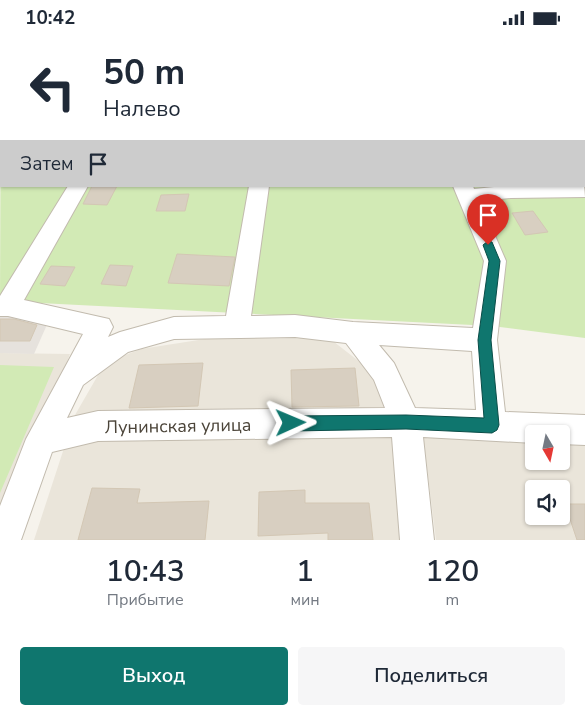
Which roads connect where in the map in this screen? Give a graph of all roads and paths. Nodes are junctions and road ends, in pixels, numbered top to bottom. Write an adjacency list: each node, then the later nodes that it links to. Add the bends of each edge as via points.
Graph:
1 (77, 187): 5 (street)
2 (259, 187): 6 (street)
3 (466, 191): 4 (street); 8 (street, via 495,261)
4 (585, 191)
5 (4, 306): 9 (street, via 100,327)
6 (237, 327): 7 (street, via 295,326); 9 (street, via 174,328 120,343)
7 (353, 333): 8 (street); 10 (street, via 384,372)
8 (484, 340): 11 (street)
9 (73, 376): 13 (street)
10 (406, 422): 11 (street, Лунинская улица); 13 (street, Лунинская улица, via 98,427); 15 (street)
11 (492, 425): 12 (street, Лунинская улица)
12 (585, 430)
13 (41, 439): 14 (street)
14 (4, 540)
15 (417, 540)

